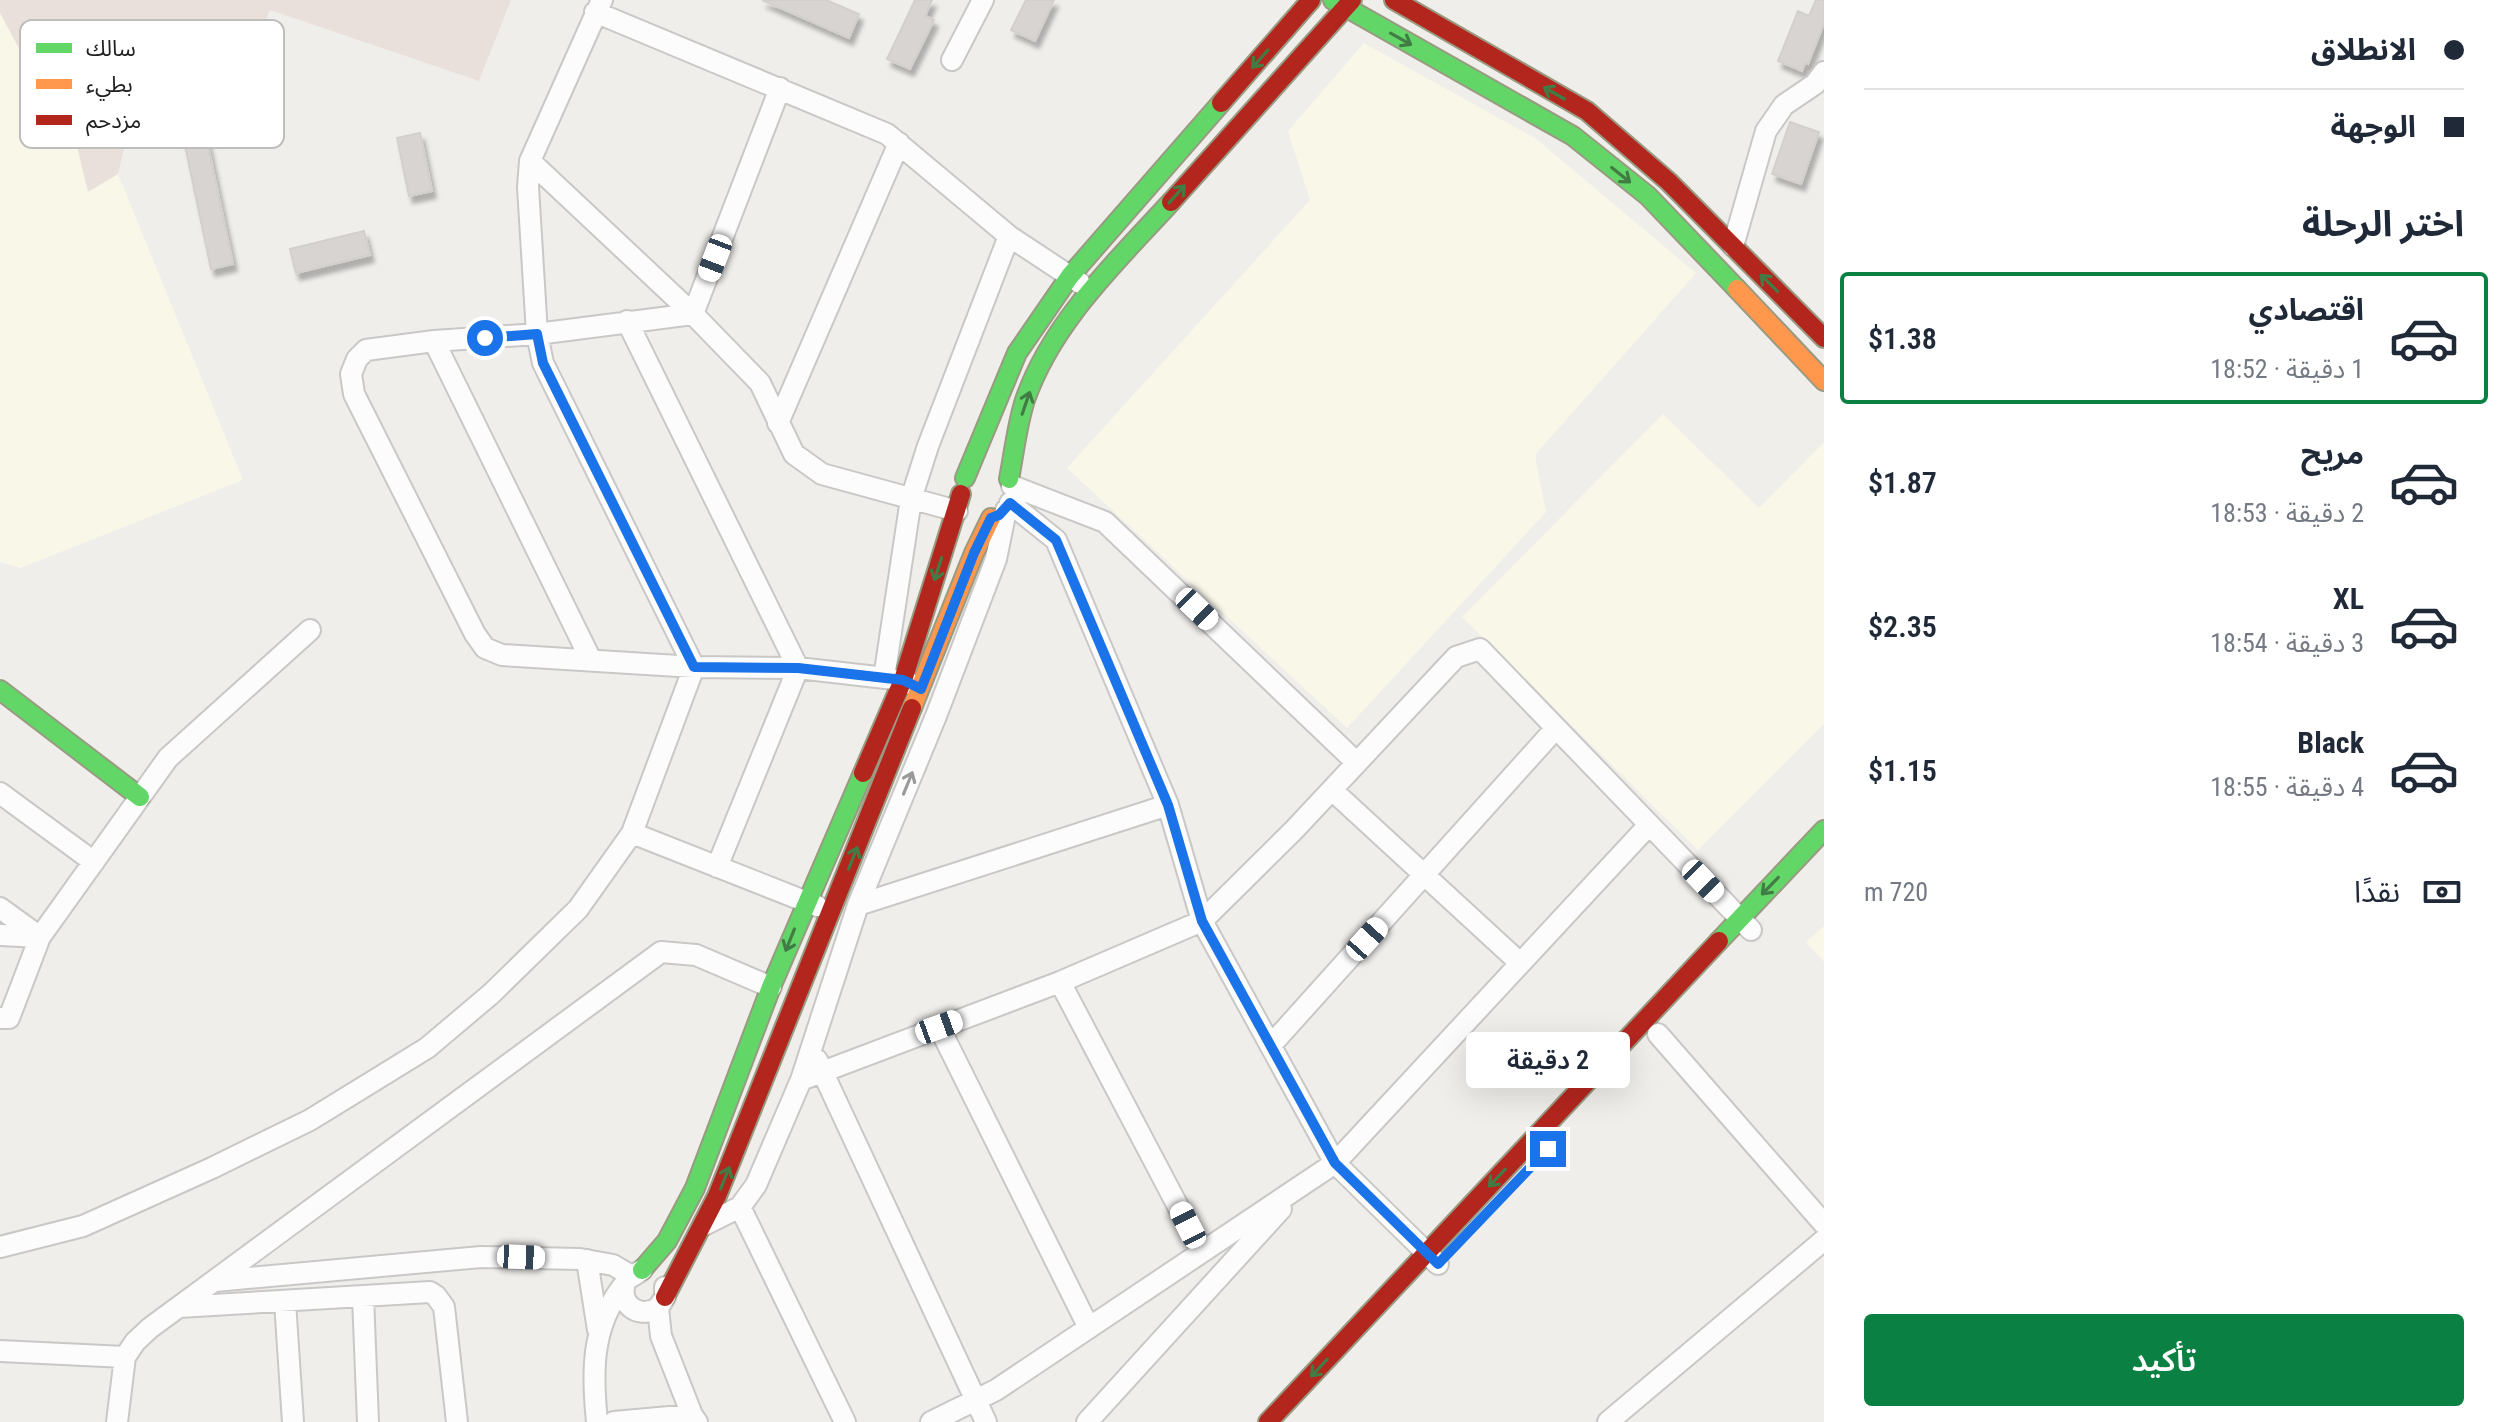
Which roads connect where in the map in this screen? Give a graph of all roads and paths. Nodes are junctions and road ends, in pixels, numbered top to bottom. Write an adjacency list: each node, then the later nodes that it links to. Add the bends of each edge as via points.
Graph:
1 (983, 0): 6 (street)
2 (1311, 0): 13 (street, one-way to 13)
3 (1394, 0): 12 (street, one-way to 3, via 1587,111)
4 (1343, 3): 14 (street, one-way to 4); 20 (street, one-way to 20, via 1573,136 1648,196)
5 (598, 6): 8 (street); 10 (street)
6 (952, 60)
7 (1824, 72): 12 (street, via 1784,105 1766,131)
8 (780, 88): 9 (street); 15 (street)
9 (899, 143): 11 (street); 21 (street)
10 (530, 161): 15 (street); 17 (street)
11 (1009, 236): 13 (street); 24 (street)
12 (1733, 246): 18 (street, one-way to 12)
13 (1070, 276): 14 (street); 23 (street, via 1017,353)
14 (1090, 291): 22 (street, one-way to 14, via 1037,372)
15 (693, 314): 16 (street); 21 (street, via 760,383)
16 (627, 321): 17 (street); 28 (street)
17 (537, 334): 19 (street); 27 (street, via 543,363)
18 (1824, 338)
19 (434, 341): 26 (street); 26 (street, via 366,350 351,374 354,394 485,648 502,655)
20 (1824, 381)
21 (778, 423): 24 (street, via 794,454 822,474)
22 (1001, 490): 23 (street, via 979,468); 23 (street, via 982,518 967,510); 29 (street, via 974,553); 32 (street, via 1105,522); 36 (street, via 1056,540); 45 (street, one-way to 22, via 996,559)
23 (961, 495): 24 (street); 29 (street, one-way to 29)
24 (911, 499): 29 (street)
25 (310, 630): 35 (street, via 168,758)
26 (591, 660): 27 (street)
27 (694, 667): 28 (street); 39 (street)
28 (798, 668): 29 (street); 42 (street)
29 (902, 682): 44 (street); 47 (street, one-way to 29)
30 (0, 690): 35 (street)
31 (1556, 728): 32 (street, via 1480,649 1456,657); 37 (street); 43 (street)
32 (1357, 763): 33 (street)
33 (1332, 790): 43 (street); 48 (street)
34 (0, 793): 41 (street)
35 (140, 797): 41 (street)
36 (1168, 805): 45 (street); 48 (street)
37 (1649, 825): 49 (street); 52 (street)
38 (1824, 830): 49 (street, one-way to 49)
39 (632, 833): 42 (street); 70 (street, via 578,909 427,1048 310,1120 212,1168 83,1226)
40 (1824, 852): 49 (street)
41 (94, 862): 51 (street)
42 (717, 867): 44 (street)
43 (1424, 875): 52 (street); 60 (street)
44 (806, 902): 47 (street); 54 (street, one-way to 54)
45 (858, 905): 59 (street)
46 (0, 908): 51 (street)
47 (832, 911): 68 (street, one-way to 47)
48 (1202, 921): 53 (street); 60 (street)
49 (1745, 924): 55 (street); 72 (street, one-way to 72)
50 (0, 935): 51 (street)
51 (40, 937): 56 (street, via 9,1018)
52 (1520, 963): 64 (street)
53 (1060, 982): 57 (street); 71 (street)
54 (771, 987): 74 (street, via 686,1208 667,1241); 75 (street, via 696,955 661,952)
55 (1689, 1000)
56 (0, 1018)
57 (939, 1027): 61 (street); 80 (street)
58 (1658, 1034): 67 (street)
59 (812, 1045): 61 (street); 62 (street)
60 (1271, 1045): 64 (street)
61 (821, 1072): 62 (street); 84 (street)
62 (801, 1080): 66 (street, via 756,1185)
63 (1592, 1103): 72 (street)
64 (1335, 1163): 65 (street); 72 (street)
65 (1303, 1185): 71 (street); 95 (street)
66 (740, 1207): 68 (street); 92 (street)
67 (1824, 1224)
68 (704, 1225): 79 (street)
69 (1824, 1240): 98 (street)
70 (0, 1247)
71 (1202, 1252): 80 (street)
72 (1432, 1258): 96 (street, one-way to 96); 97 (street)
73 (587, 1260): 74 (street, via 613,1265); 75 (street, via 481,1257); 81 (street)
74 (632, 1277): 79 (street, via 624,1299 633,1310); 79 (street, via 649,1270 661,1277 666,1290); 81 (street, via 607,1310)
75 (215, 1281): 78 (street)
76 (363, 1297): 77 (street); 88 (street); 89 (street, via 423,1291 441,1301)
77 (285, 1302): 78 (street); 87 (street)
78 (179, 1307): 83 (street, via 150,1328)
79 (651, 1308): 81 (street); 85 (street)
80 (1089, 1328): 84 (street)
81 (599, 1338): 90 (street, via 593,1365)
82 (0, 1351): 83 (street)
83 (125, 1357): 86 (street)
84 (976, 1400): 93 (street); 94 (street)
85 (695, 1418): 91 (street)
86 (117, 1422)
87 (293, 1422)
88 (368, 1422)
89 (457, 1422)
90 (597, 1422)
91 (614, 1422)
92 (845, 1422)
93 (931, 1422)
94 (986, 1422)
95 (1087, 1422)
96 (1268, 1422)
97 (1289, 1422)
98 (1608, 1422)

